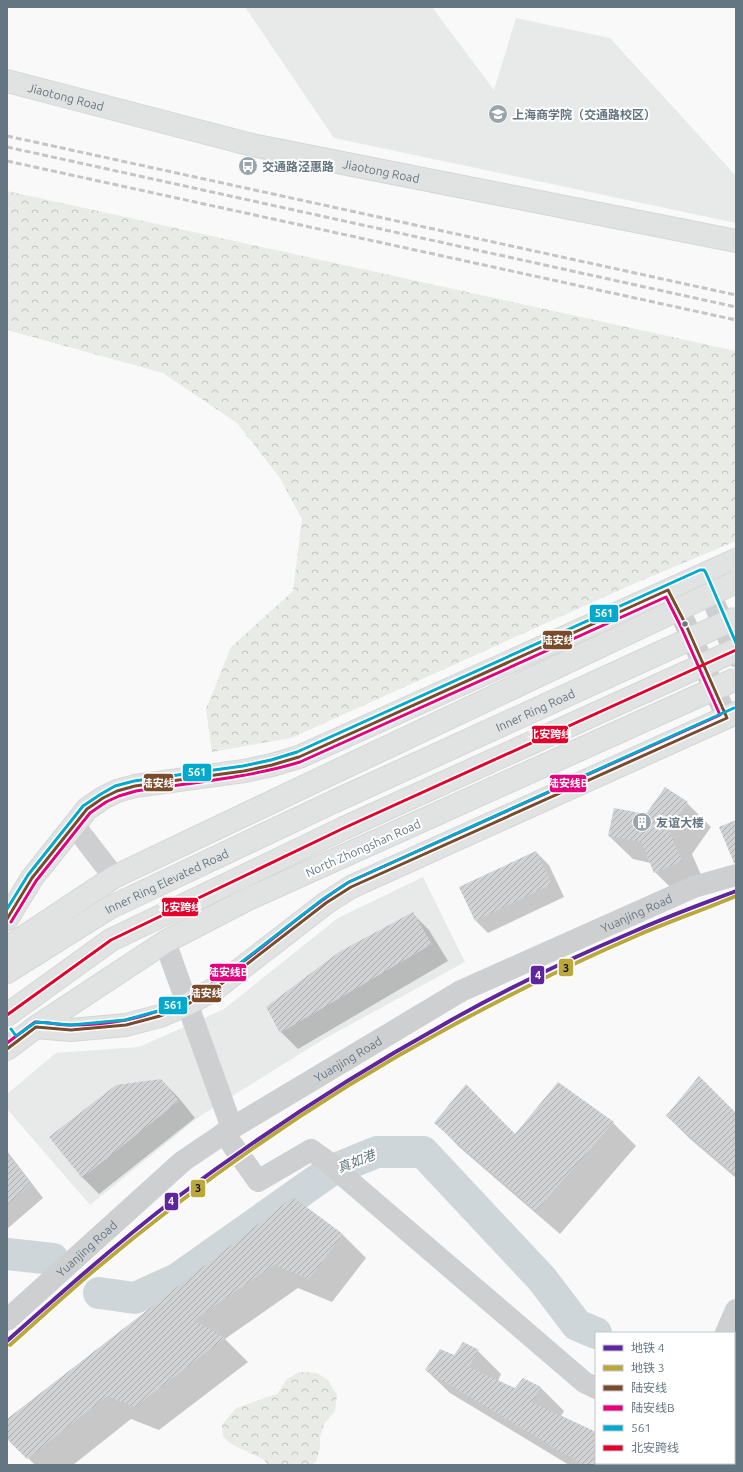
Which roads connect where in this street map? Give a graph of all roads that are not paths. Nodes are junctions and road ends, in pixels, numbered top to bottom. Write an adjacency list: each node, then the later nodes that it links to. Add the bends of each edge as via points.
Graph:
1 (7, 81): 2 (main road, Jiaotong Road, via 252,144)
2 (736, 241)
3 (734, 572): 4 (main road); 13 (main road, bridge, via 322,778)
4 (702, 575): 5 (main road); 8 (street)
5 (668, 590): 10 (street); 11 (main road, via 299,757 244,771 134,786 117,791 87,809)
6 (736, 618): 17 (main road, Inner Ring Road, bridge, via 341,798 109,908)
7 (736, 650): 19 (main road, bridge, via 344,828 111,940)
8 (736, 656)
9 (736, 679): 15 (main road, North Zhongshan Road, bridge, via 248,899)
10 (731, 716): 18 (main road, via 351,887 326,903 216,988)
11 (74, 825): 13 (street); 14 (main road, via 32,878)
12 (736, 875): 22 (street, Yuanjing Road, via 694,886 461,991)
13 (114, 877): 16 (main road)
14 (7, 919)
15 (165, 942): 18 (street); 20 (main road, North Zhongshan Road)
16 (7, 948)
17 (7, 972)
18 (188, 1004): 20 (main road, via 160,1016 126,1025 71,1030); 22 (street)
19 (7, 1015)
20 (36, 1027): 21 (main road, North Zhongshan Road)
21 (10, 1041)
22 (228, 1131): 24 (street, Yuanjing Road, via 183,1161); 26 (street, via 258,1181 311,1150 584,1382)
23 (735, 1311): 25 (street)
24 (7, 1320)
25 (726, 1332)
26 (595, 1388)

